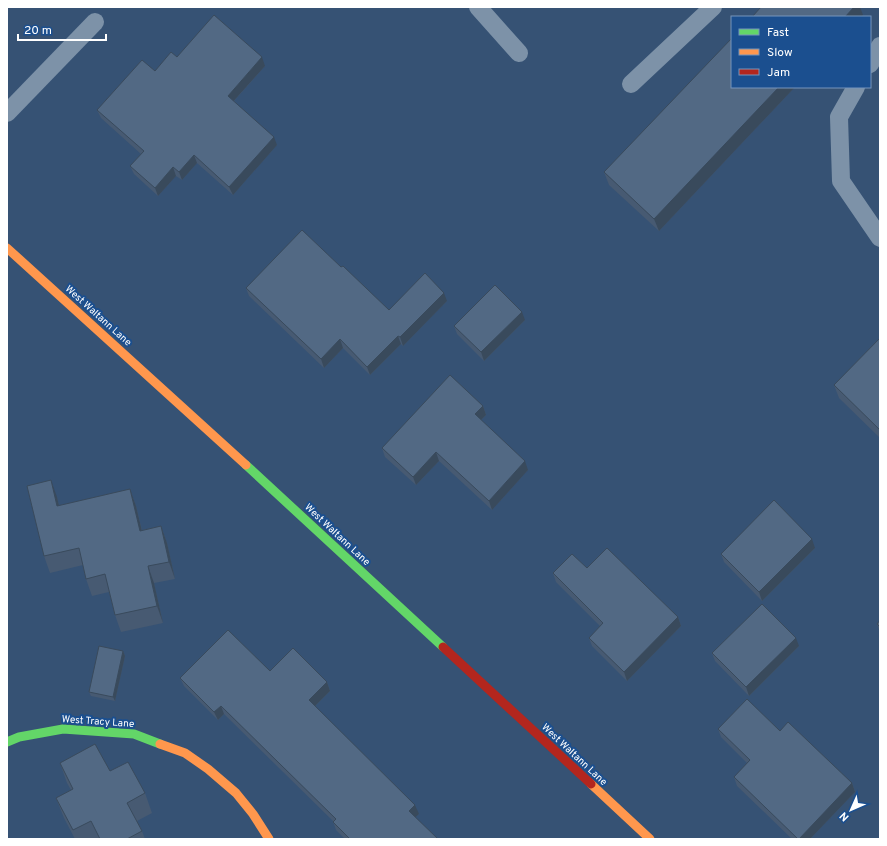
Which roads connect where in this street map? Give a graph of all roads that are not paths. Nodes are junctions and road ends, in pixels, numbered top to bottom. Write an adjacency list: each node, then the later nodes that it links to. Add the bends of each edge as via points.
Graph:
1 (478, 7): 5 (lane)
2 (713, 7): 7 (lane)
3 (95, 22): 9 (lane)
4 (880, 46): 6 (lane)
5 (519, 53)
6 (871, 62)
7 (631, 84)
8 (855, 88): 10 (lane, via 839,117 841,181)
9 (7, 113)
10 (880, 238)
11 (7, 248): 14 (street, West Waltann Lane)
12 (7, 742): 13 (street, West Tracy Lane, via 19,737 63,729 141,736 184,753 208,769 236,793)
13 (269, 839)
14 (650, 839)

